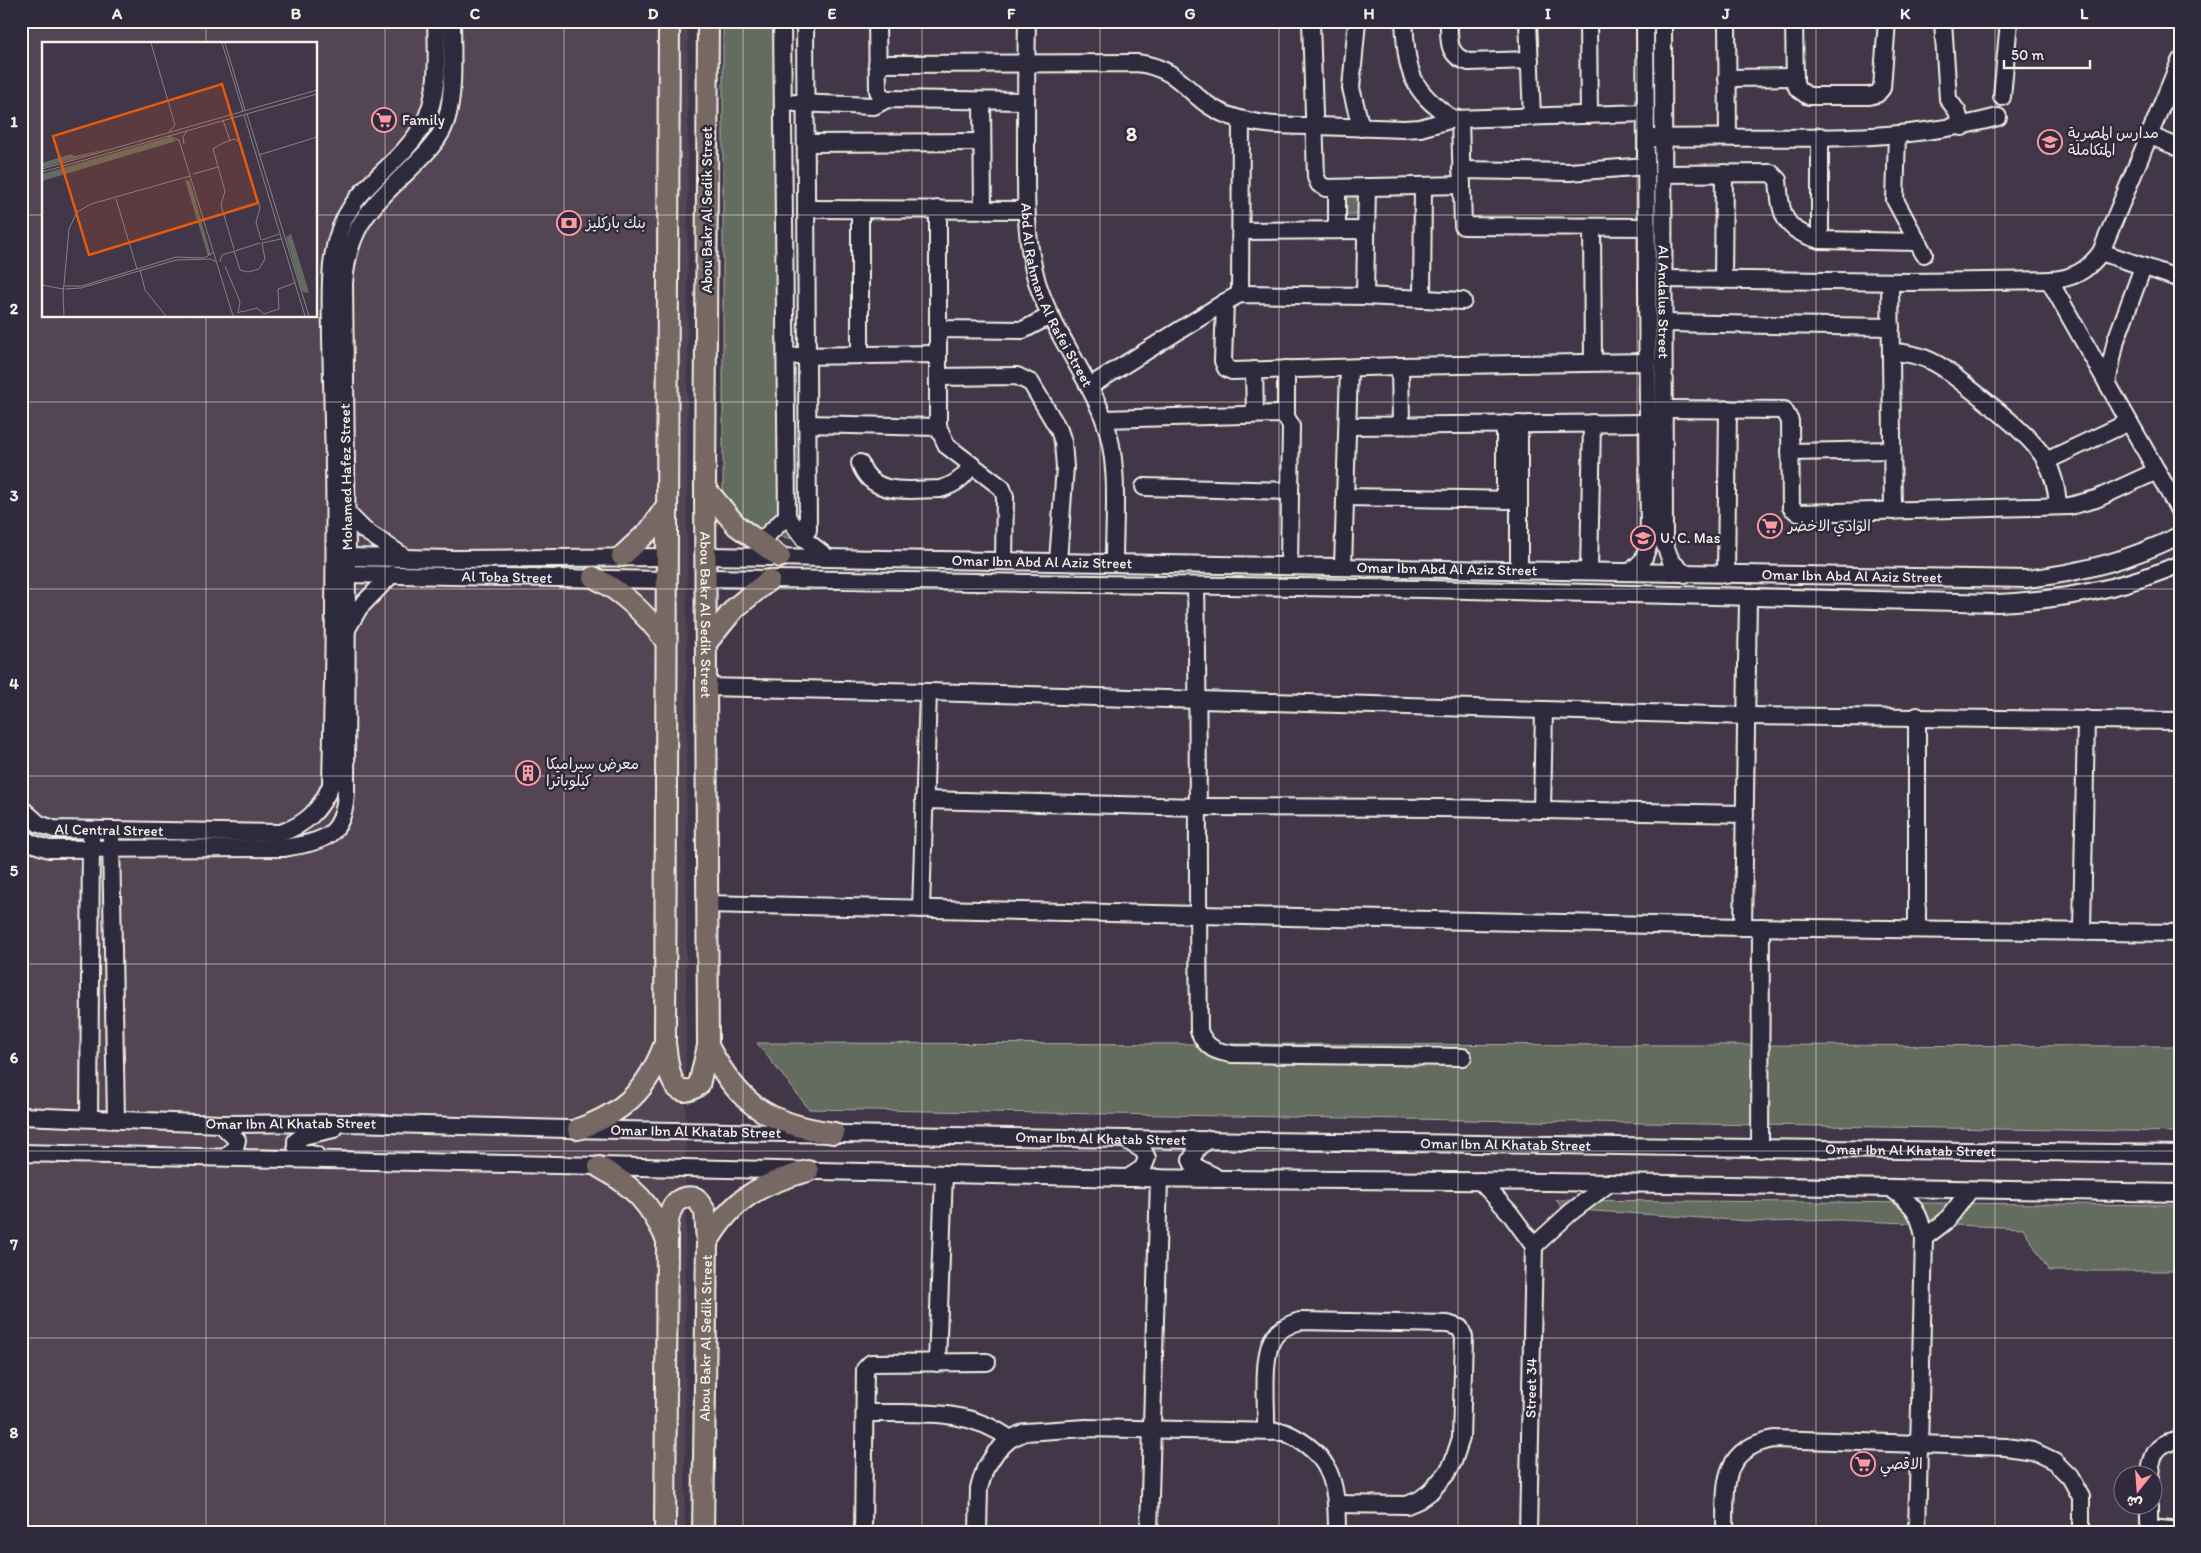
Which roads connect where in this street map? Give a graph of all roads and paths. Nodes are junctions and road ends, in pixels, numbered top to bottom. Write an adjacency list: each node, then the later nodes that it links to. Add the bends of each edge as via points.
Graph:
1 (436, 21): 187 (street, Mohamed Hafez Street, via 436,80 422,126 354,202 337,238 333,257 335,520 331,785 324,802 298,827 281,833)
2 (452, 21): 129 (street, Mohamed Hafez Street, via 451,88 442,130 429,150 362,220 346,262)
3 (669, 21): 126 (main road)
4 (708, 21): 122 (main road, Abou Bakr Al Sedik Street)
5 (782, 21): 32 (street)
6 (805, 21): 33 (street)
7 (877, 21): 24 (street)
8 (1027, 21): 25 (street, Abd Al Rahman Al Rafei Street)
9 (1311, 21): 40 (street)
10 (1357, 21): 42 (street, via 1351,88)
11 (1404, 21): 38 (street, via 1410,70 1419,90 1434,106)
12 (1449, 21): 22 (street, via 1449,43 1452,53 1459,59 1469,62)
13 (1528, 21): 22 (street)
14 (1588, 21): 35 (street)
15 (1645, 21): 34 (street, Al Andalus Street)
16 (1663, 21): 48 (street, Al Andalus Street)
17 (1727, 21): 27 (street)
18 (1794, 21): 26 (street)
19 (1887, 21): 26 (street, via 1882,88 1877,94 1808,96 1798,89)
20 (1942, 21): 41 (street, via 1948,99 1957,111)
21 (2009, 21): 28 (street)
22 (1530, 60): 36 (street)
23 (2180, 61): 44 (street)
24 (877, 64): 25 (street); 29 (street, via 878,91)
25 (1026, 65): 31 (street, Abd Al Rahman Al Rafei Street); 39 (street, via 1153,65 1169,71 1208,104)
26 (1795, 77): 27 (street)
27 (1727, 78): 46 (street)
28 (2002, 96)
29 (887, 99): 30 (street); 33 (street, via 874,106)
30 (982, 100): 31 (street); 49 (street)
31 (1026, 101): 65 (street, Abd Al Rahman Al Rafei Street)
32 (782, 102): 33 (street); 91 (street)
33 (805, 103): 50 (street)
34 (1646, 113): 35 (street); 47 (street, Al Andalus Street)
35 (1589, 115): 36 (street)
36 (1532, 117): 38 (street)
37 (1998, 117): 41 (street)
38 (1456, 119): 42 (street, via 1420,128); 55 (street)
39 (1241, 120): 40 (street, via 1277,127); 70 (street)
40 (1314, 126): 42 (street); 58 (street, via 1316,178 1326,188)
41 (1962, 127): 43 (street)
42 (1362, 128)
43 (1897, 135): 45 (street); 71 (street, via 1895,200 1920,248)
44 (2148, 135): 51 (street); 72 (street)
45 (1820, 136): 46 (street); 71 (street)
46 (1728, 137): 48 (street)
47 (1646, 138): 48 (street); 52 (street, Al Andalus Street)
48 (1663, 138): 54 (street, Al Andalus Street)
49 (982, 142): 50 (street); 64 (street)
50 (806, 143): 61 (street)
51 (2180, 148)
52 (1646, 166): 55 (street); 59 (street, Al Andalus Street)
53 (1724, 173): 54 (street); 71 (street, via 1775,175 1781,212 1788,224 1797,232); 76 (street)
54 (1664, 174): 60 (street, Al Andalus Street)
55 (1462, 178): 56 (street); 66 (street, via 1463,226)
56 (1423, 186): 57 (street); 81 (street)
57 (1367, 187): 58 (street); 69 (street)
58 (1337, 188): 68 (street)
59 (1646, 191): 60 (street); 67 (street, Al Andalus Street)
60 (1664, 191): 74 (street, Al Andalus Street)
61 (806, 209): 62 (street); 92 (street)
62 (860, 209): 63 (street); 90 (street)
63 (938, 209): 64 (street); 87 (street)
64 (983, 210): 65 (street)
65 (1026, 210): 84 (street, Abd Al Rahman Al Rafei Street, via 1037,281)
66 (1592, 226): 67 (street); 93 (street)
67 (1647, 227): 94 (street, Al Andalus Street)
68 (1337, 230): 69 (street); 70 (street)
69 (1366, 230): 80 (street)
70 (1241, 231): 79 (street)
71 (1820, 240)
72 (2101, 252): 73 (street); 77 (street, via 2080,274)
73 (2143, 267): 75 (street); 100 (street, via 2116,340)
74 (1664, 279): 76 (street); 85 (street, Al Andalus Street)
75 (2180, 279)
76 (1723, 280): 78 (street)
77 (2049, 280): 78 (street); 100 (street)
78 (1890, 282): 86 (street)
79 (1240, 294): 80 (street); 83 (street)
80 (1365, 296): 81 (street)
81 (1422, 299): 82 (street)
82 (1462, 301)
83 (1224, 302): 97 (street, via 1223,364 1232,372); 101 (street)
84 (1050, 316): 87 (street, via 1023,330); 101 (street, Abd Al Rahman Al Rafei Street)
85 (1664, 323): 86 (street); 102 (street, Al Andalus Street)
86 (1891, 327): 88 (street)
87 (938, 329): 89 (street)
88 (1891, 352): 115 (street); 117 (street, via 1921,356 1945,369 2030,440)
89 (938, 354): 90 (street); 99 (street)
90 (860, 355): 92 (street)
91 (786, 356): 92 (street); 132 (street)
92 (807, 356): 110 (street)
93 (1592, 362): 94 (street); 95 (street)
94 (1648, 362): 109 (street, Al Andalus Street)
95 (1400, 366): 96 (street); 112 (street)
96 (1349, 368): 98 (street); 113 (street)
97 (1254, 370): 98 (street); 104 (street)
98 (1286, 370): 105 (street)
99 (938, 376): 114 (street); 145 (street, via 1017,376 1031,383 1063,442 1065,467)
100 (2107, 383): 107 (street)
101 (1090, 386): 106 (street, Abd Al Rahman Al Rafei Street)
102 (1664, 409): 103 (street); 135 (street, Al Andalus Street)
103 (1728, 409): 116 (street, via 1784,410 1790,421); 157 (street)
104 (1255, 413): 105 (street); 106 (street)
105 (1286, 416): 123 (street, via 1291,426)
106 (1104, 419): 146 (street, Abd Al Rahman Al Rafei Street, via 1114,470)
107 (2129, 422): 117 (street); 120 (street)
108 (1592, 423): 109 (street); 111 (street); 152 (street)
109 (1648, 423): 135 (street, Al Andalus Street)
110 (807, 424): 114 (street); 131 (street)
111 (1512, 424): 112 (street); 125 (street)
112 (1401, 425): 113 (street)
113 (1349, 426): 124 (street)
114 (938, 427): 119 (street, via 947,446)
115 (1892, 450): 116 (street); 128 (street)
116 (1790, 452): 128 (street, via 1790,507 1794,511)
117 (2046, 461): 127 (street, via 2053,475)
118 (860, 463): 119 (street, via 870,481 890,489 948,487 962,478)
119 (972, 465): 144 (street, via 1002,488 1005,497)
120 (2157, 471): 127 (street, via 2083,504); 130 (street)
121 (1144, 487): 123 (street)
122 (705, 488): 136 (main road, via 726,514); 139 (main road, Abou Bakr Al Sedik Street)
123 (1290, 491): 148 (street)
124 (1346, 496): 125 (street); 149 (street)
125 (1512, 500): 151 (street)
126 (668, 504): 138 (main road, via 650,530); 141 (main road)
127 (2058, 505): 128 (street)
128 (1893, 511)
129 (347, 512): 137 (street, Mohamed Hafez Street); 140 (street, via 384,545)
130 (2180, 512)
131 (807, 513): 132 (street); 133 (street)
132 (788, 514): 136 (street); 142 (street, via 805,540)
133 (808, 530)
134 (2180, 535): 161 (street, Omar Ibn Abd Al Aziz Street, via 2135,556 2081,571 2026,579)
135 (1657, 544): 153 (street, Al Andalus Street); 156 (street, Al Andalus Street)
136 (766, 552): 139 (street, Omar Ibn Abd Al Aziz Street); 142 (street, Omar Ibn Abd Al Aziz Street); 163 (street, via 757,566)
137 (348, 556): 140 (street, Al Toba Street); 154 (street, Mohamed Hafez Street)
138 (622, 556): 140 (street, Al Toba Street); 141 (street, Al Toba Street); 159 (street)
139 (706, 556): 160 (main road, Abou Bakr Al Sedik Street)
140 (405, 557)
141 (666, 557): 162 (main road)
142 (827, 557): 143 (street, Omar Ibn Abd Al Aziz Street)
143 (965, 560): 144 (street, Omar Ibn Abd Al Aziz Street); 164 (street)
144 (1004, 560): 145 (street, Omar Ibn Abd Al Aziz Street)
145 (1058, 561): 146 (street, Omar Ibn Abd Al Aziz Street)
146 (1114, 562): 148 (street, Omar Ibn Abd Al Aziz Street)
147 (2180, 564): 168 (street, Omar Ibn Abd Al Aziz Street, via 2141,579 2085,594 2027,602)
148 (1289, 566): 149 (street, Omar Ibn Abd Al Aziz Street)
149 (1343, 567): 150 (street, Omar Ibn Abd Al Aziz Street)
150 (1425, 569): 151 (street, Omar Ibn Abd Al Aziz Street); 166 (street)
151 (1520, 570): 152 (street, Omar Ibn Abd Al Aziz Street)
152 (1589, 572): 153 (street, Omar Ibn Abd Al Aziz Street)
153 (1631, 572): 156 (street, Omar Ibn Abd Al Aziz Street)
154 (347, 574): 155 (street, Al Toba Street); 169 (street, Mohamed Hafez Street)
155 (392, 574): 158 (street, Al Toba Street); 169 (street, via 370,596)
156 (1685, 574): 157 (street, Omar Ibn Abd Al Aziz Street)
157 (1726, 575): 161 (street, Omar Ibn Abd Al Aziz Street)
158 (593, 577): 159 (street, Al Toba Street); 170 (main road, via 620,592)
159 (621, 578): 162 (street, Al Toba Street)
160 (706, 578): 163 (street, Omar Ibn Abd Al Aziz Street); 171 (main road, Abou Bakr Al Sedik Street)
161 (1970, 579): 168 (street)
162 (666, 580): 170 (main road)
163 (764, 580): 164 (street, Omar Ibn Abd Al Aziz Street); 171 (main road)
164 (967, 583): 165 (street, Omar Ibn Abd Al Aziz Street)
165 (1196, 586): 166 (street, Omar Ibn Abd Al Aziz Street); 174 (street)
166 (1425, 589): 167 (street, Omar Ibn Abd Al Aziz Street)
167 (1748, 598): 168 (street, Omar Ibn Abd Al Aziz Street); 176 (street)
168 (1969, 602)
169 (347, 629): 191 (street, Mohamed Hafez Street, via 345,810 339,826 331,835 284,848)
170 (666, 641): 202 (main road)
171 (707, 642): 172 (main road, Abou Bakr Al Sedik Street)
172 (706, 687): 173 (street); 192 (main road, Abou Bakr Al Sedik Street)
173 (928, 692): 174 (street); 180 (street)
174 (1198, 700): 175 (street); 181 (street)
175 (1544, 710): 176 (street); 183 (street)
176 (1748, 716): 177 (street); 184 (street)
177 (1917, 716): 178 (street); 197 (street)
178 (2086, 719): 179 (street); 198 (street)
179 (2180, 721)
180 (924, 800): 181 (street); 193 (street)
181 (1198, 807): 183 (street); 194 (street)
182 (21, 808): 185 (street, Al Central Street, via 39,824 54,829)
183 (1542, 810): 184 (street)
184 (1745, 814): 195 (street)
185 (91, 830): 186 (street, Al Central Street); 189 (street)
186 (111, 830): 187 (street, Al Central Street); 190 (street)
187 (204, 832): 191 (street)
188 (21, 836): 189 (street, Al Central Street, via 49,849)
189 (91, 849): 190 (street, Al Central Street); 200 (street)
190 (111, 849): 191 (street, Al Central Street); 201 (street)
191 (203, 850)
192 (706, 904): 193 (street); 203 (main road, Abou Bakr Al Sedik Street)
193 (921, 909): 194 (street)
194 (1197, 915): 195 (street); 204 (street, via 1199,1031 1203,1042 1210,1047 1233,1054)
195 (1743, 927): 196 (street)
196 (1762, 927): 197 (street); 214 (street)
197 (1917, 929): 198 (street)
198 (2082, 932): 199 (street)
199 (2180, 933)
200 (90, 957): 201 (street); 206 (street)
201 (113, 958): 207 (street)
202 (665, 1043): 203 (main road, via 672,1082 685,1091 700,1085); 210 (main road, via 647,1081 633,1097 599,1122)
203 (708, 1046): 211 (main road, Abou Bakr Al Sedik Street, via 724,1076 745,1100 772,1118 802,1128)
204 (1463, 1057)
205 (21, 1116): 206 (street, Omar Ibn Al Khatab Street)
206 (88, 1118): 207 (street, Omar Ibn Al Khatab Street)
207 (116, 1119): 209 (street, Omar Ibn Al Khatab Street)
208 (350, 1122): 209 (street, Omar Ibn Al Khatab Street); 210 (street, Omar Ibn Al Khatab Street); 218 (street, via 299,1138 296,1146 301,1152)
209 (221, 1124): 217 (street, via 237,1140 235,1148)
210 (578, 1129): 211 (street, Omar Ibn Al Khatab Street)
211 (834, 1133): 212 (street, Omar Ibn Al Khatab Street)
212 (1124, 1139): 213 (street, Omar Ibn Al Khatab Street); 222 (street, via 1143,1150 1146,1158 1143,1168)
213 (1210, 1139): 214 (street, Omar Ibn Al Khatab Street); 224 (street, via 1198,1147 1192,1163)
214 (1760, 1149): 216 (street, Omar Ibn Al Khatab Street)
215 (21, 1153): 217 (street)
216 (2180, 1154)
217 (226, 1157): 218 (street)
218 (350, 1161): 219 (street)
219 (599, 1167): 220 (street); 231 (main road, via 620,1178 640,1195 656,1216)
220 (808, 1171): 221 (street); 232 (main road, Abou Bakr Al Sedik Street, via 768,1183 749,1194 732,1207)
221 (944, 1174): 222 (street); 234 (street)
222 (1128, 1178): 223 (street)
223 (1159, 1178): 224 (street); 237 (street)
224 (1221, 1178): 225 (street)
225 (1480, 1181): 226 (street); 233 (street)
226 (1608, 1184): 227 (street); 233 (street)
227 (1892, 1190): 228 (street); 230 (street, via 1914,1207)
228 (1970, 1190): 229 (street); 230 (street, via 1946,1221)
229 (2180, 1193)
230 (1924, 1238): 241 (street)
231 (667, 1240): 232 (main road, via 668,1214 674,1203 688,1197 696,1198 705,1211); 246 (main road)
232 (707, 1243): 247 (main road, Abou Bakr Al Sedik Street)
233 (1534, 1246): 252 (street, Street 34)
234 (937, 1362): 235 (street); 236 (street, via 867,1365)
235 (987, 1362)
236 (865, 1413): 239 (street, via 963,1416 996,1429); 248 (street)
237 (1150, 1429): 238 (street); 239 (street, via 1086,1428 1025,1432); 250 (street)
238 (1266, 1431): 243 (street, via 1284,1432 1313,1449 1330,1474); 243 (street, via 1268,1353 1273,1337 1285,1326 1300,1321 1448,1324 1460,1328 1464,1337 1461,1438 1447,1473 1430,1492 1407,1505)
239 (1010, 1439): 249 (street, via 985,1469 979,1488)
240 (2176, 1440): 242 (street, via 2168,1441 2155,1450)
241 (1920, 1444): 253 (street, via 1774,1439 1757,1442 1743,1450 1726,1478); 254 (street); 255 (street, via 2006,1447 2033,1451 2054,1461 2070,1477 2081,1497)
242 (2151, 1466)
243 (1337, 1504): 251 (street)
244 (2149, 1516): 245 (street, via 2152,1528)
245 (2180, 1531)
246 (665, 1532)
247 (703, 1532)
248 (863, 1532)
249 (978, 1532)
250 (1149, 1532)
251 (1337, 1532)
252 (1528, 1532)
253 (1724, 1532)
254 (1917, 1532)
255 (2081, 1532)

